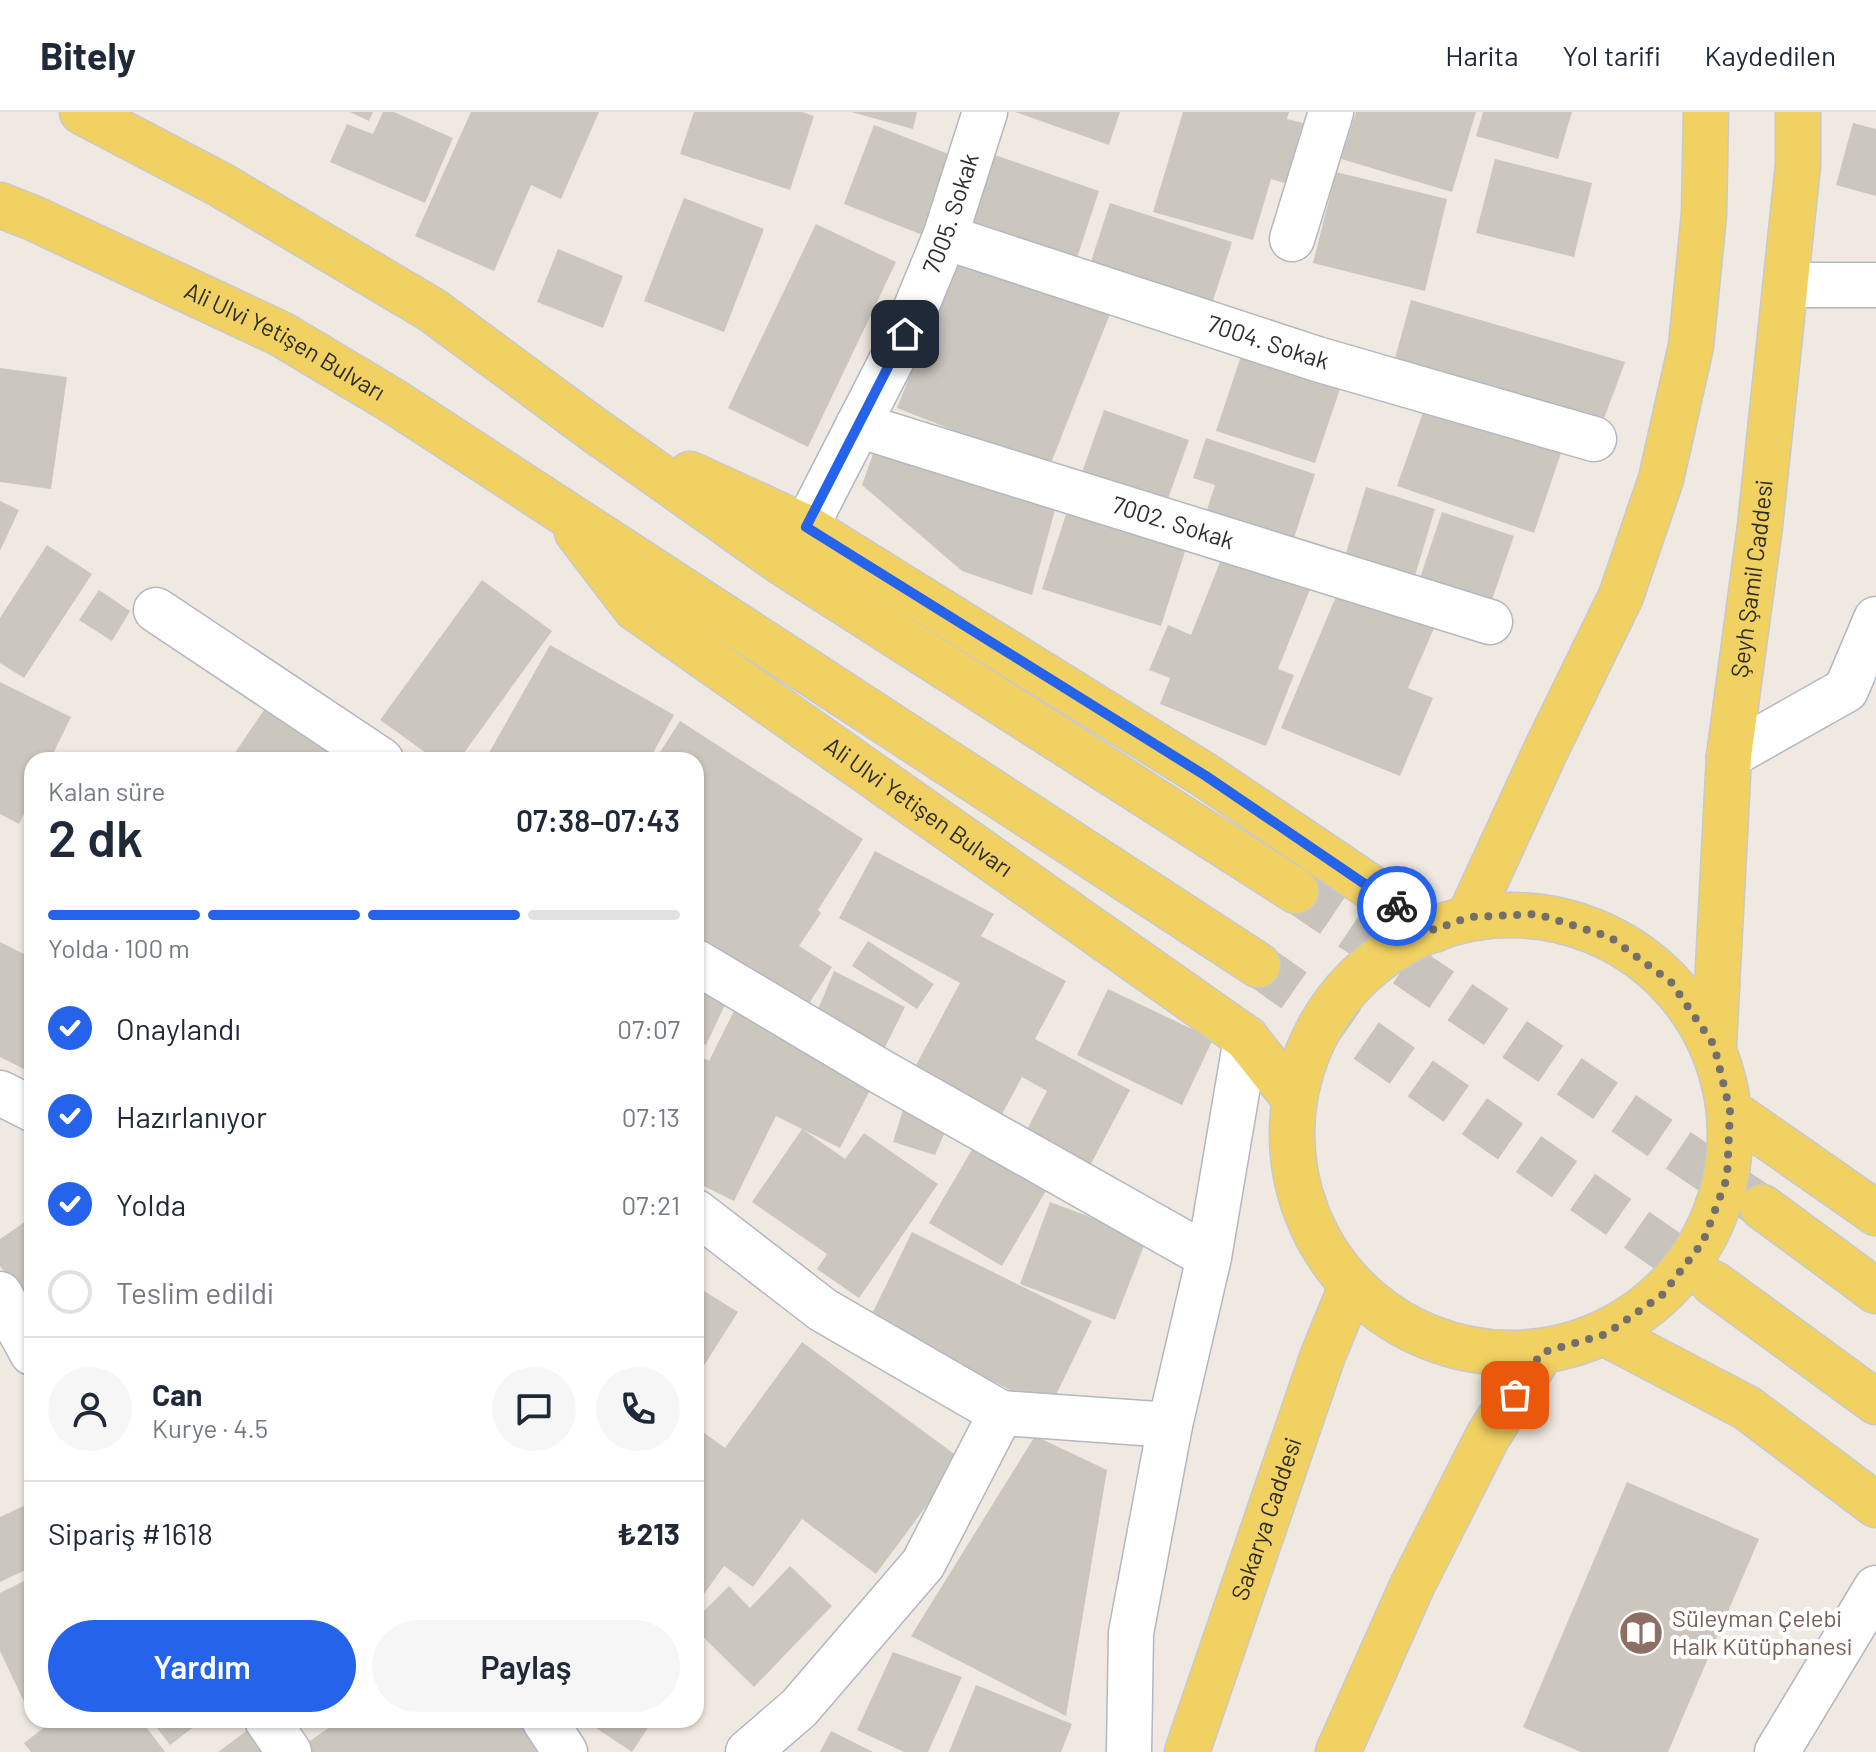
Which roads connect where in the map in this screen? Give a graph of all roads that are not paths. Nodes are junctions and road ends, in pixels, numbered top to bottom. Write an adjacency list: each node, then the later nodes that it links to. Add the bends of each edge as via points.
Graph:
1 (82, 112): 12 (main road, via 221,185 432,310)
2 (985, 112): 7 (street, 7005. Sokak)
3 (1331, 112): 8 (street)
4 (1706, 112): 22 (main road, via 1704,214 1691,346 1661,479 1621,596 1545,752)
5 (1798, 112): 9 (main road, Şeyh Şamil Caddesi)
6 (0, 205): 14 (main road, Ali Ulvi Yetişen Bulvarı, via 281,334)
7 (945, 237): 11 (street, 7005. Sokak, via 905,334); 13 (street, 7004. Sokak, via 1317,359)
8 (1292, 239)
9 (1786, 285): 10 (street); 20 (main road, Şeyh Şamil Caddesi)
10 (1876, 285)
11 (858, 425): 15 (street, 7005. Sokak); 18 (street, 7002. Sokak)
12 (593, 429): 15 (main road); 21 (main road, via 784,564)
13 (1594, 439)
14 (557, 505): 23 (main road, Ali Ulvi Yetişen Bulvarı); 25 (main road, Ali Ulvi Yetişen Bulvarı, via 635,608)
15 (806, 527): 22 (main road)
16 (156, 610): 19 (street)
17 (1876, 619): 20 (street, via 1846,690)
18 (1490, 622)
19 (369, 752)
20 (1729, 756): 26 (main road, Şeyh Şamil Caddesi)
21 (1296, 891)
22 (1451, 923): 26 (main road, via 1537,914 1610,937 1671,982); 28 (main road, via 1401,943 1350,983 1313,1036)
23 (1258, 965)
24 (704, 967): 34 (street)
25 (1246, 1038): 28 (main road, Ali Ulvi Yetişen Bulvarı); 34 (street)
26 (1714, 1045): 30 (main road)
27 (0, 1093): 29 (street)
28 (1293, 1097): 36 (main road, via 1292,1162 1311,1229)
29 (24, 1105)
30 (1730, 1111): 32 (main road); 39 (main road, via 1727,1178 1703,1242 1662,1295)
31 (1762, 1207): 37 (main road)
32 (1876, 1213)
33 (704, 1218): 43 (street, via 823,1310)
34 (1209, 1257): 44 (street)
35 (1713, 1283): 42 (main road)
36 (1351, 1287): 41 (main road, via 1406,1329 1432,1339 1472,1352); 53 (main road, Sakarya Caddesi)
37 (1876, 1291)
38 (0, 1294): 40 (street)
39 (1606, 1334): 41 (main road); 45 (main road, via 1747,1408)
40 (24, 1338)
41 (1541, 1353): 54 (main road, via 1488,1436 1412,1586)
42 (1876, 1402)
43 (1001, 1413): 44 (street); 51 (street, via 923,1564 799,1708)
44 (1170, 1425): 52 (street, via 1131,1633)
45 (1876, 1505)
46 (1876, 1588): 55 (street)
47 (272, 1728): 49 (street)
48 (549, 1728): 50 (street)
49 (289, 1752)
50 (565, 1752)
51 (748, 1752)
52 (1129, 1752)
53 (1187, 1752)
54 (1338, 1752)
55 (1777, 1752)

